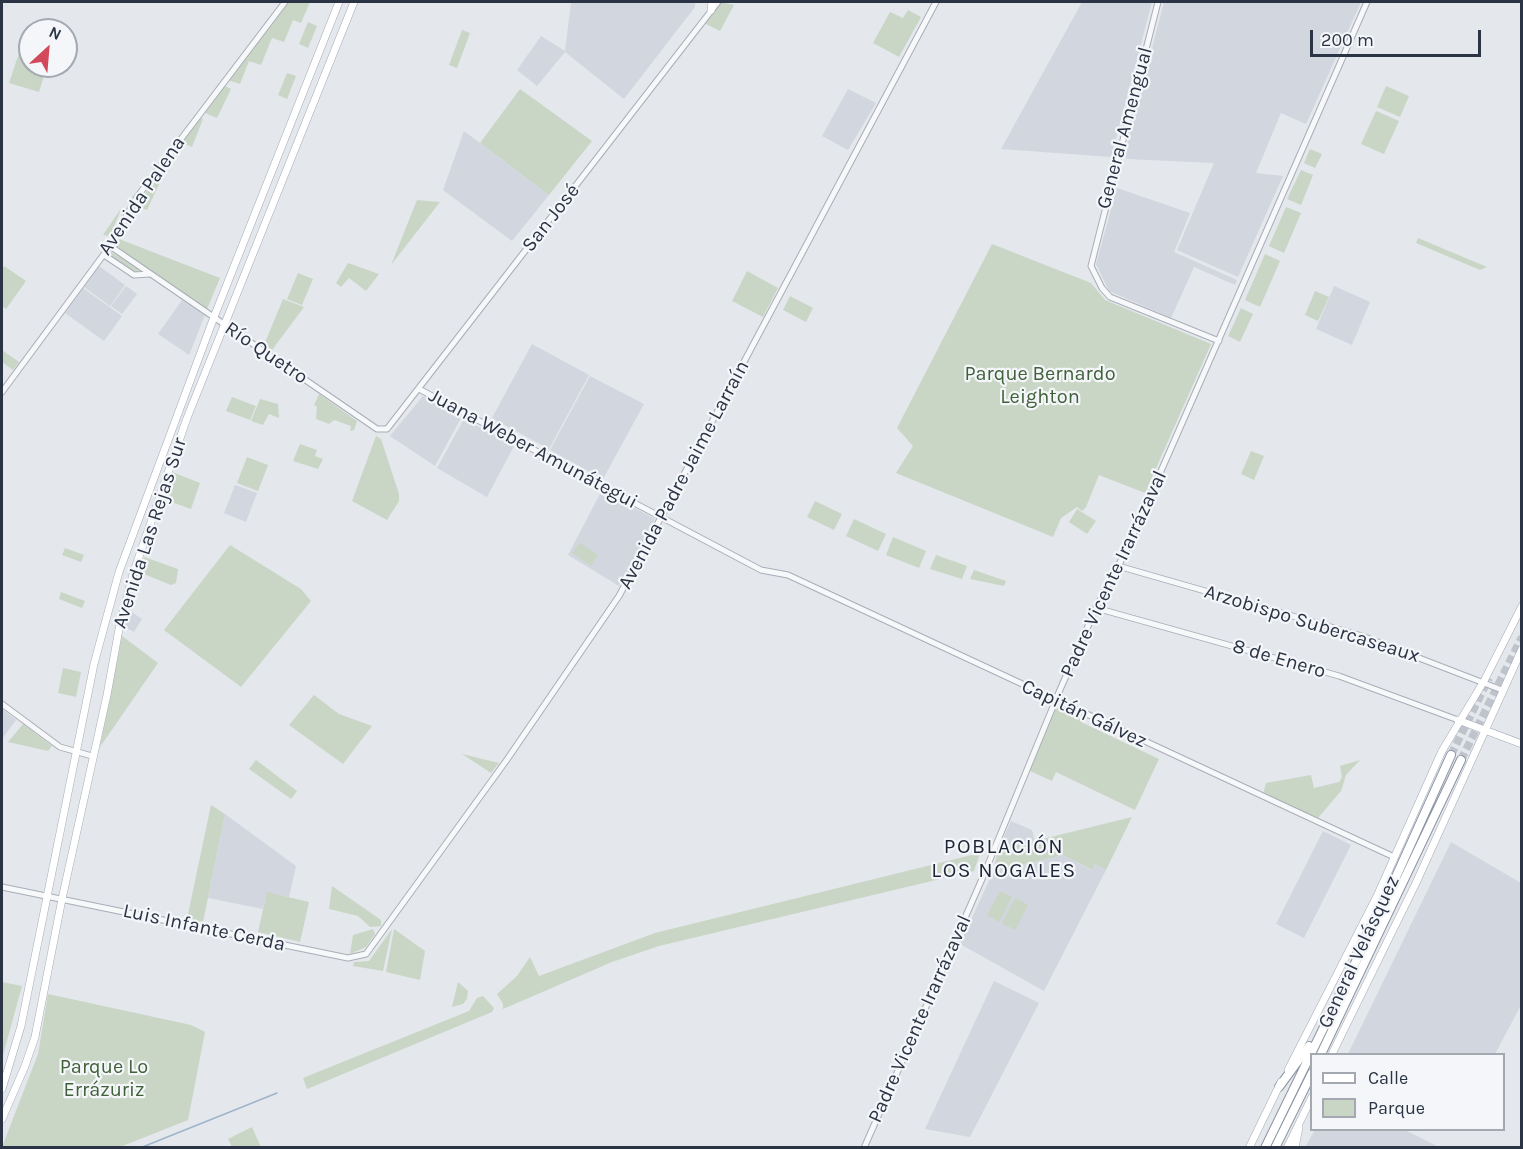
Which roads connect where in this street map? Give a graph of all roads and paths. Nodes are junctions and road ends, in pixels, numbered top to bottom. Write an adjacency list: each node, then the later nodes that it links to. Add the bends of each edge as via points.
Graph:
1 (285, 2): 10 (street, Avenida Palena, via 136,197)
2 (339, 2): 13 (main road, Avenida Las Rejas Sur)
3 (354, 2): 14 (main road, Avenida Las Rejas Sur)
4 (712, 2): 9 (main road)
5 (718, 2): 9 (street, San José)
6 (936, 2): 19 (street, Avenida Padre Jaime Larraín)
7 (1158, 2): 15 (street, General Amengual, via 1092,254 1092,268 1110,297)
8 (1367, 2): 15 (street, Padre Vicente Irarrázaval)
9 (711, 10): 16 (street, San José)
10 (111, 246): 11 (street, Avenida Palena); 12 (street, Río Quetro)
11 (104, 255): 12 (street, Río Quetro, via 134,276); 17 (street, Avenida Palena)
12 (150, 274): 13 (street, Río Quetro)
13 (214, 317): 14 (street, Río Quetro); 34 (main road, Avenida Las Rejas Sur, via 119,572 96,656)
14 (225, 325): 18 (street, Río Quetro); 36 (main road, Avenida Las Rejas Sur, via 187,418 133,574)
15 (1219, 341): 20 (street, Padre Vicente Irarrázaval)
16 (419, 389): 18 (street, San José, via 391,426); 19 (street, Juana Weber Amunátegui)
17 (2, 392)
18 (382, 430)
19 (662, 517): 21 (street, Juana Weber Amunátegui, via 760,570); 42 (street, Avenida Padre Jaime Larraín, via 595,632)
20 (1118, 567): 23 (street, Padre Vicente Irarrázaval); 25 (street, Arzobispo Subercaseaux, via 1362,636)
21 (774, 573): 27 (street, Capitán Gálvez, via 788,575)
22 (1521, 606): 25 (main road)
23 (1096, 608): 27 (street, Padre Vicente Irarrázaval); 29 (street, 8 de Enero, via 1339,676)
24 (1521, 649): 26 (main road)
25 (1484, 681): 26 (street, Arzobispo Subercaseaux); 29 (main road)
26 (1502, 690): 30 (main road)
27 (1055, 700): 38 (street, Capitán Gálvez); 54 (street, Padre Vicente Irarrázaval, via 982,879)
28 (2, 704): 34 (street, via 56,745)
29 (1458, 720): 31 (main road); 38 (main road)
30 (1490, 720): 31 (main road); 32 (main road)
31 (1486, 730): 32 (main road); 46 (main road)
32 (1501, 735): 33 (main road)
33 (1521, 744)
34 (78, 753): 36 (street); 40 (main road, Avenida Las Rejas Sur)
35 (1450, 755): 43 (highway, General Velásquez)
36 (92, 756): 41 (main road, Avenida Las Rejas Sur)
37 (1461, 760): 45 (highway, General Velásquez)
38 (1394, 857): 49 (main road)
39 (2, 886): 40 (street, Luis Infante Cerda)
40 (48, 896): 41 (street, Luis Infante Cerda); 50 (main road, Avenida Las Rejas Sur, via 18,1038)
41 (62, 899): 42 (street, Luis Infante Cerda, via 350,959 366,954); 52 (main road, Avenida Las Rejas Sur, via 32,1046)
42 (389, 922)
43 (1332, 1011): 44 (highway, General Velásquez); 49 (highway)
44 (1311, 1053)
45 (1321, 1053)
46 (1332, 1053)
47 (1310, 1056): 56 (highway, General Velásquez)
48 (1310, 1075): 57 (highway)
49 (1279, 1087): 55 (main road)
50 (2, 1089)
51 (1310, 1100): 53 (main road)
52 (2, 1119)
53 (1299, 1122): 58 (main road); 59 (main road)
54 (864, 1148)
55 (1250, 1148)
56 (1265, 1148)
57 (1276, 1148)
58 (1287, 1148)
59 (1295, 1148)

